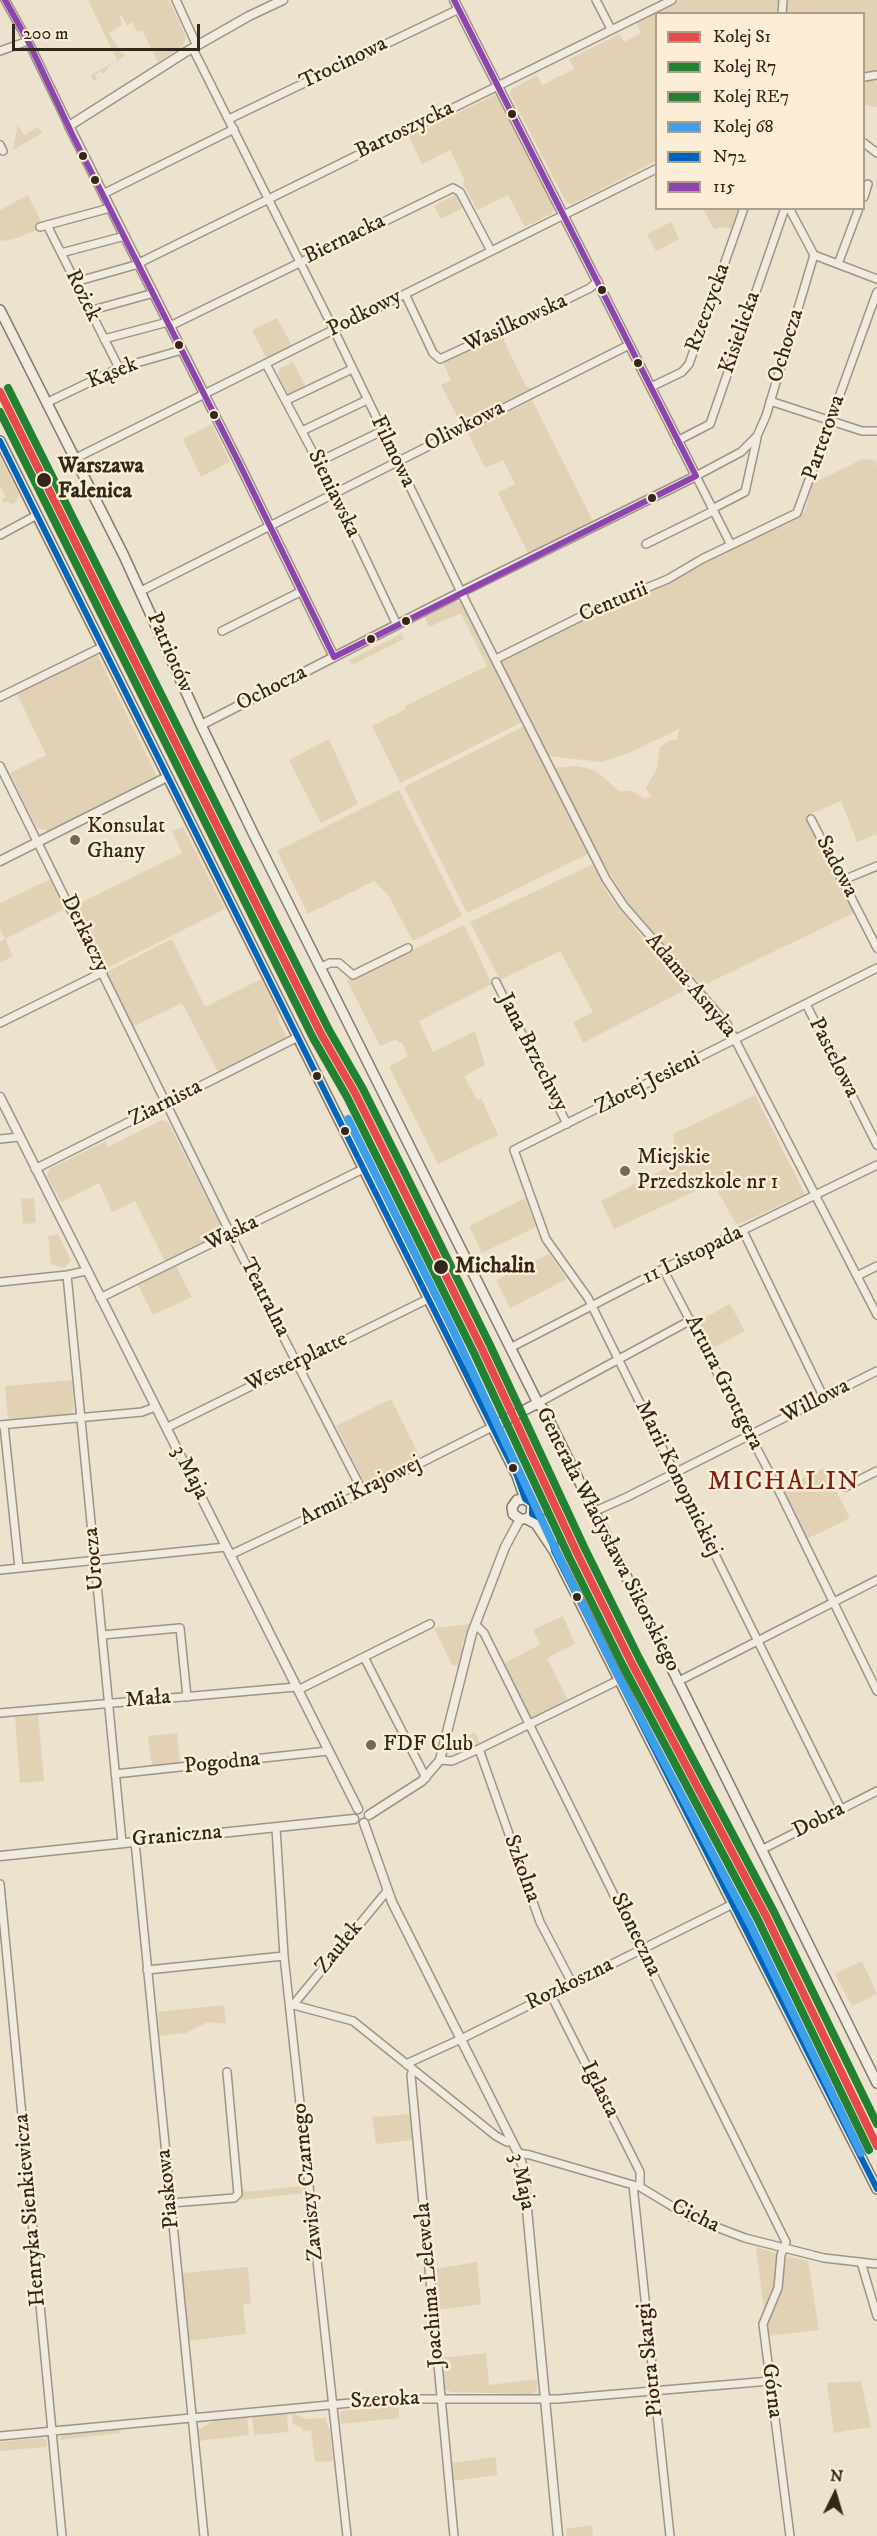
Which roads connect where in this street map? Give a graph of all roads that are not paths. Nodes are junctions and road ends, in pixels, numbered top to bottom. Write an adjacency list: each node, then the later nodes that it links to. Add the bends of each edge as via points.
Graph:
1 (2, 0): 9 (street)
2 (176, 0): 10 (street, Filmowa)
3 (283, 0): 10 (street)
4 (454, 0): 7 (street)
5 (596, 0): 8 (street)
6 (672, 0): 8 (street, Bartoszycka)
7 (459, 9): 12 (street); 13 (street, Trocinowa)
8 (611, 30): 12 (street, Bartoszycka)
9 (28, 41): 11 (street); 14 (street)
10 (195, 47): 13 (street, Filmowa); 14 (street)
11 (0, 51)
12 (498, 85): 22 (street, Bartoszycka); 28 (street)
13 (229, 119): 15 (street, Filmowa)
14 (69, 126): 20 (street)
15 (234, 129): 20 (street); 22 (street, Filmowa)
16 (865, 143): 17 (street)
17 (877, 153)
18 (655, 170): 28 (street, Podkowy)
19 (868, 184): 21 (street)
20 (104, 194): 23 (street)
21 (865, 194)
22 (269, 199): 33 (street, Filmowa); 34 (street, Bartoszycka)
23 (110, 208): 29 (street); 31 (street, Rożek, via 44,226)
24 (743, 210): 52 (street, Rzeczycka, via 689,364 682,372)
25 (786, 210): 64 (street, Kisielicka, via 710,424)
26 (788, 210): 32 (street)
27 (858, 210): 35 (street)
28 (564, 215): 30 (street, Podkowy); 37 (street)
29 (125, 236): 31 (street); 34 (street)
30 (491, 251): 33 (street, Biernacka, via 455,188); 41 (street, Podkowy)
31 (61, 253): 38 (street, Rożek)
32 (814, 255): 35 (street); 56 (street, Ochocza)
33 (300, 262): 44 (street, Biernacka); 45 (street, Filmowa)
34 (139, 263): 38 (street, Bartoszycka); 40 (street)
35 (838, 264): 36 (street)
36 (877, 279)
37 (598, 281): 41 (street, Wasilkowska, via 444,358 433,353); 47 (street)
38 (75, 282): 43 (street, Rożek)
39 (877, 292): 58 (street, Parterowa)
40 (154, 293): 43 (street); 44 (street)
41 (405, 294): 45 (street, Podkowy)
42 (0, 310): 57 (main road, Patriotów)
43 (89, 311): 46 (street, Rożek)
44 (169, 324): 46 (street, Biernacka); 48 (street)
45 (334, 330): 49 (street, Podkowy); 51 (street, Filmowa)
46 (104, 339): 50 (street, Rożek)
47 (629, 345): 52 (street); 66 (street, Oliwkowa)
48 (182, 350): 50 (street, Kąsek); 53 (street)
49 (266, 364): 53 (street, Podkowy); 54 (street, Sieniawska)
50 (119, 368): 57 (street, Kąsek)
51 (352, 369): 54 (street); 55 (street, Filmowa)
52 (651, 387): 64 (street)
53 (205, 394): 65 (street, Podkowy); 72 (street)
54 (287, 400): 60 (street, Sieniawska)
55 (367, 400): 59 (street, Filmowa); 60 (street)
56 (770, 401): 58 (street); 62 (street, Ochocza)
57 (46, 403): 65 (main road, Patriotów)
58 (831, 420): 61 (street, via 862,431); 75 (street, Parterowa, via 797,513)
59 (382, 430): 66 (street, Filmowa); 67 (street)
60 (302, 431): 67 (street, Sieniawska)
61 (877, 431)
62 (757, 436): 68 (street, Ochocza, via 741,452); 70 (street, Ochocza, via 745,492)
63 (0, 441): 71 (main road)
64 (677, 441): 68 (street)
65 (74, 459): 76 (main road, Patriotów)
66 (398, 461): 69 (street, Oliwkowa); 78 (street, Filmowa)
67 (318, 462): 69 (street, Sieniawska)
68 (696, 476): 70 (street); 78 (street, Ochocza)
69 (334, 492): 72 (street, Oliwkowa); 79 (street, Sieniawska)
70 (713, 510): 74 (street); 75 (street)
71 (37, 515): 73 (street); 81 (main road)
72 (269, 525): 76 (street, Oliwkowa); 77 (street)
73 (0, 535)
74 (646, 544)
75 (731, 545): 83 (street, Centurii, via 668,579 596,609)
76 (141, 591): 85 (main road, Patriotów)
77 (302, 591): 80 (street); 82 (street)
78 (461, 592): 79 (street, Ochocza); 83 (street, Filmowa)
79 (397, 625): 82 (street, Ochocza)
80 (222, 631)
81 (102, 647): 84 (street); 88 (main road)
82 (334, 657): 85 (street, Ochocza)
83 (496, 659): 91 (street, Filmowa)
84 (0, 697)
85 (201, 726): 97 (main road, Patriotów)
86 (0, 766): 87 (street, Derkaczy)
87 (2, 776): 90 (street, Derkaczy)
88 (166, 777): 90 (street); 104 (main road)
89 (811, 819): 94 (street, Sadowa)
90 (38, 842): 92 (street); 99 (street, Derkaczy)
91 (594, 854): 105 (street, Adama Asnyka, via 613,892)
92 (0, 861)
93 (877, 866): 94 (street)
94 (843, 880): 96 (street, Sadowa)
95 (408, 948): 97 (street, via 353,975 339,963)
96 (877, 948)
97 (321, 967): 101 (main road, Patriotów)
98 (877, 968): 102 (street, Złotej Jesieni)
99 (103, 972): 103 (street); 107 (street, Derkaczy)
100 (496, 982): 108 (street, Jana Brzechwy)
101 (336, 997): 130 (main road, Generała Władysława Sikorskiego)
102 (806, 1004): 105 (street, Złotej Jesieni); 111 (street, Pastelowa)
103 (0, 1023)
104 (296, 1038): 107 (street, Ziarnista); 115 (main road)
105 (736, 1039): 108 (street, Złotej Jesieni); 116 (street, Adama Asnyka)
106 (0, 1097): 109 (street, 3 Maja)
107 (167, 1103): 114 (street, Ziarnista); 118 (street, Teatralna)
108 (567, 1124): 112 (street, Złotej Jesieni)
109 (19, 1137): 110 (street); 114 (street, 3 Maja)
110 (0, 1139)
111 (877, 1145)
112 (514, 1150): 127 (street, Marii Konopnickiej, via 546,1239)
113 (877, 1165): 116 (street, 11 Listopada)
114 (35, 1169): 121 (street, 3 Maja)
115 (363, 1169): 118 (street, Wąska); 126 (main road)
116 (816, 1196): 117 (street, 11 Listopada); 123 (street, Adama Asnyka)
117 (743, 1231): 120 (street, 11 Listopada); 134 (street)
118 (231, 1235): 125 (street, Wąska); 132 (street, Teatralna)
119 (877, 1266): 123 (street)
120 (663, 1269): 127 (street, 11 Listopada); 129 (street, Artura Grottgera)
121 (86, 1270): 122 (street); 125 (street, 3 Maja)
122 (67, 1275): 124 (street); 137 (street, Urocza)
123 (857, 1276): 128 (street, Adama Asnyka)
124 (0, 1282)
125 (100, 1298): 136 (street, 3 Maja)
126 (428, 1299): 132 (street, Westerplatte); 139 (main road)
127 (592, 1307): 130 (street, 11 Listopada); 131 (street, Marii Konopnickiej)
128 (877, 1316)
129 (691, 1320): 131 (street); 141 (street, Artura Grottgera)
130 (510, 1348): 135 (main road, Generała Władysława Sikorskiego)
131 (618, 1360): 135 (street); 143 (street, Marii Konopnickiej)
132 (297, 1363): 140 (street, Westerplatte); 145 (street, Teatralna)
133 (877, 1371): 134 (street, Willowa)
134 (824, 1398): 141 (street, Willowa)
135 (538, 1403): 139 (main road); 147 (main road, Generała Władysława Sikorskiego)
136 (155, 1407): 137 (street, via 142,1412); 140 (street, 3 Maja)
137 (81, 1418): 138 (street); 150 (street, Urocza)
138 (2, 1425): 151 (street)
139 (492, 1427): 145 (street, Armii Krajowej); 146 (main road)
140 (166, 1428): 149 (street, 3 Maja)
141 (750, 1436): 143 (street, Willowa); 154 (street, Artura Grottgera)
142 (877, 1471): 144 (street)
143 (674, 1474): 147 (street, Willowa); 158 (street, Marii Konopnickiej)
144 (846, 1487)
145 (363, 1492): 149 (street, Armii Krajowej)
146 (521, 1500): 148 (main road, via 512,1507); 148 (main road, via 532,1505)
147 (593, 1512): 161 (main road, Generała Władysława Sikorskiego)
148 (523, 1517): 156 (street, via 505,1538); 160 (main road, via 542,1519)
149 (228, 1551): 150 (street, Armii Krajowej); 162 (street, 3 Maja)
150 (95, 1561): 151 (street, Armii Krajowej); 157 (street, Urocza)
151 (19, 1568): 152 (street, Armii Krajowej)
152 (0, 1570)
153 (877, 1580): 154 (street)
154 (834, 1602): 158 (street); 163 (street, Artura Grottgera)
155 (429, 1624): 159 (street, Mała)
156 (476, 1625): 167 (street, Słoneczna, via 484,1633); 170 (street)
157 (102, 1635): 164 (street, via 180,1628); 165 (street, Urocza)
158 (758, 1641): 161 (street); 175 (street, Marii Konopnickiej)
159 (364, 1657): 162 (street, Mała); 172 (street)
160 (619, 1680): 167 (street); 185 (main road)
161 (677, 1682): 181 (main road, Generała Władysława Sikorskiego)
162 (297, 1688): 164 (street, Mała); 169 (street, 3 Maja)
163 (877, 1691)
164 (188, 1696): 165 (street, Mała)
165 (108, 1704): 166 (street, Mała); 171 (street, Urocza)
166 (0, 1713)
167 (530, 1725): 168 (street); 186 (street, Słoneczna)
168 (479, 1749): 170 (street, via 452,1761); 189 (street, Szkolna, via 540,1922)
169 (328, 1751): 171 (street, Pogodna); 174 (street, 3 Maja)
170 (440, 1760): 172 (street)
171 (115, 1774): 179 (street, Urocza)
172 (426, 1778): 177 (street)
173 (877, 1791): 175 (street, Dobra)
174 (358, 1809): 176 (street); 177 (street, via 366,1810)
175 (841, 1809): 181 (street, Dobra)
176 (354, 1819): 177 (street, via 358,1823); 178 (street, Graniczna)
177 (367, 1819): 184 (street, 3 Maja)
178 (276, 1828): 180 (street, Graniczna); 187 (street, Zawiszy Czarnego)
179 (122, 1842): 180 (street, Graniczna); 182 (street, Graniczna)
180 (135, 1842): 188 (street, Piaskowa)
181 (761, 1850): 196 (main road, Generała Władysława Sikorskiego)
182 (0, 1856)
183 (0, 1884): 212 (street, Henryka Sienkiewicza)
184 (387, 1891): 191 (street, Zaułek); 192 (street, 3 Maja)
185 (734, 1904): 186 (street, Rozkoszna); 200 (main road)
186 (642, 1950): 189 (street, Rozkoszna); 202 (street, Słoneczna, via 786,2242)
187 (284, 1956): 188 (street); 191 (street, Zawiszy Czarnego)
188 (147, 1970): 201 (street, Piaskowa)
189 (573, 1983): 190 (street, Rozkoszna)
190 (550, 1995): 192 (street, Rozkoszna); 199 (street, Iglasta, via 640,2172)
191 (292, 2005): 193 (street, via 352,2021); 210 (street, Zawiszy Czarnego)
192 (461, 2039): 193 (street, Rozkoszna); 198 (street, 3 Maja)
193 (406, 2064): 194 (street)
194 (413, 2070): 197 (street); 208 (street, Joachima Lelewela)
195 (228, 2072): 201 (street, via 238,2194 234,2198)
196 (877, 2083)
197 (507, 2142)
198 (518, 2153): 199 (street, Cicha); 209 (street, 3 Maja, via 526,2186)
199 (636, 2186): 202 (street, Cicha, via 704,2223); 207 (street, Piotra Skargi)
200 (877, 2189)
201 (171, 2203): 211 (street, Piaskowa)
202 (783, 2250): 203 (street, Cicha); 206 (street, Górna, via 778,2288 763,2324)
203 (861, 2262): 204 (street, Cicha); 205 (street)
204 (877, 2264)
205 (877, 2316)
206 (770, 2381): 207 (street, Szeroka); 220 (street, Górna)
207 (654, 2392): 209 (street, Szeroka); 219 (street, Piotra Skargi)
208 (441, 2398): 209 (street, Szeroka); 210 (street, Szeroka); 217 (street, Joachima Lelewela)
209 (547, 2398): 218 (street, 3 Maja)
210 (334, 2404): 211 (street, Szeroka); 216 (street, Zawiszy Czarnego)
211 (192, 2416): 212 (street, Szeroka); 215 (street, Piaskowa)
212 (52, 2430): 213 (street, Szeroka); 214 (street, Henryka Sienkiewicza)
213 (0, 2436)
214 (62, 2536)
215 (204, 2536)
216 (347, 2536)
217 (454, 2536)
218 (558, 2536)
219 (670, 2536)
220 (790, 2536)

